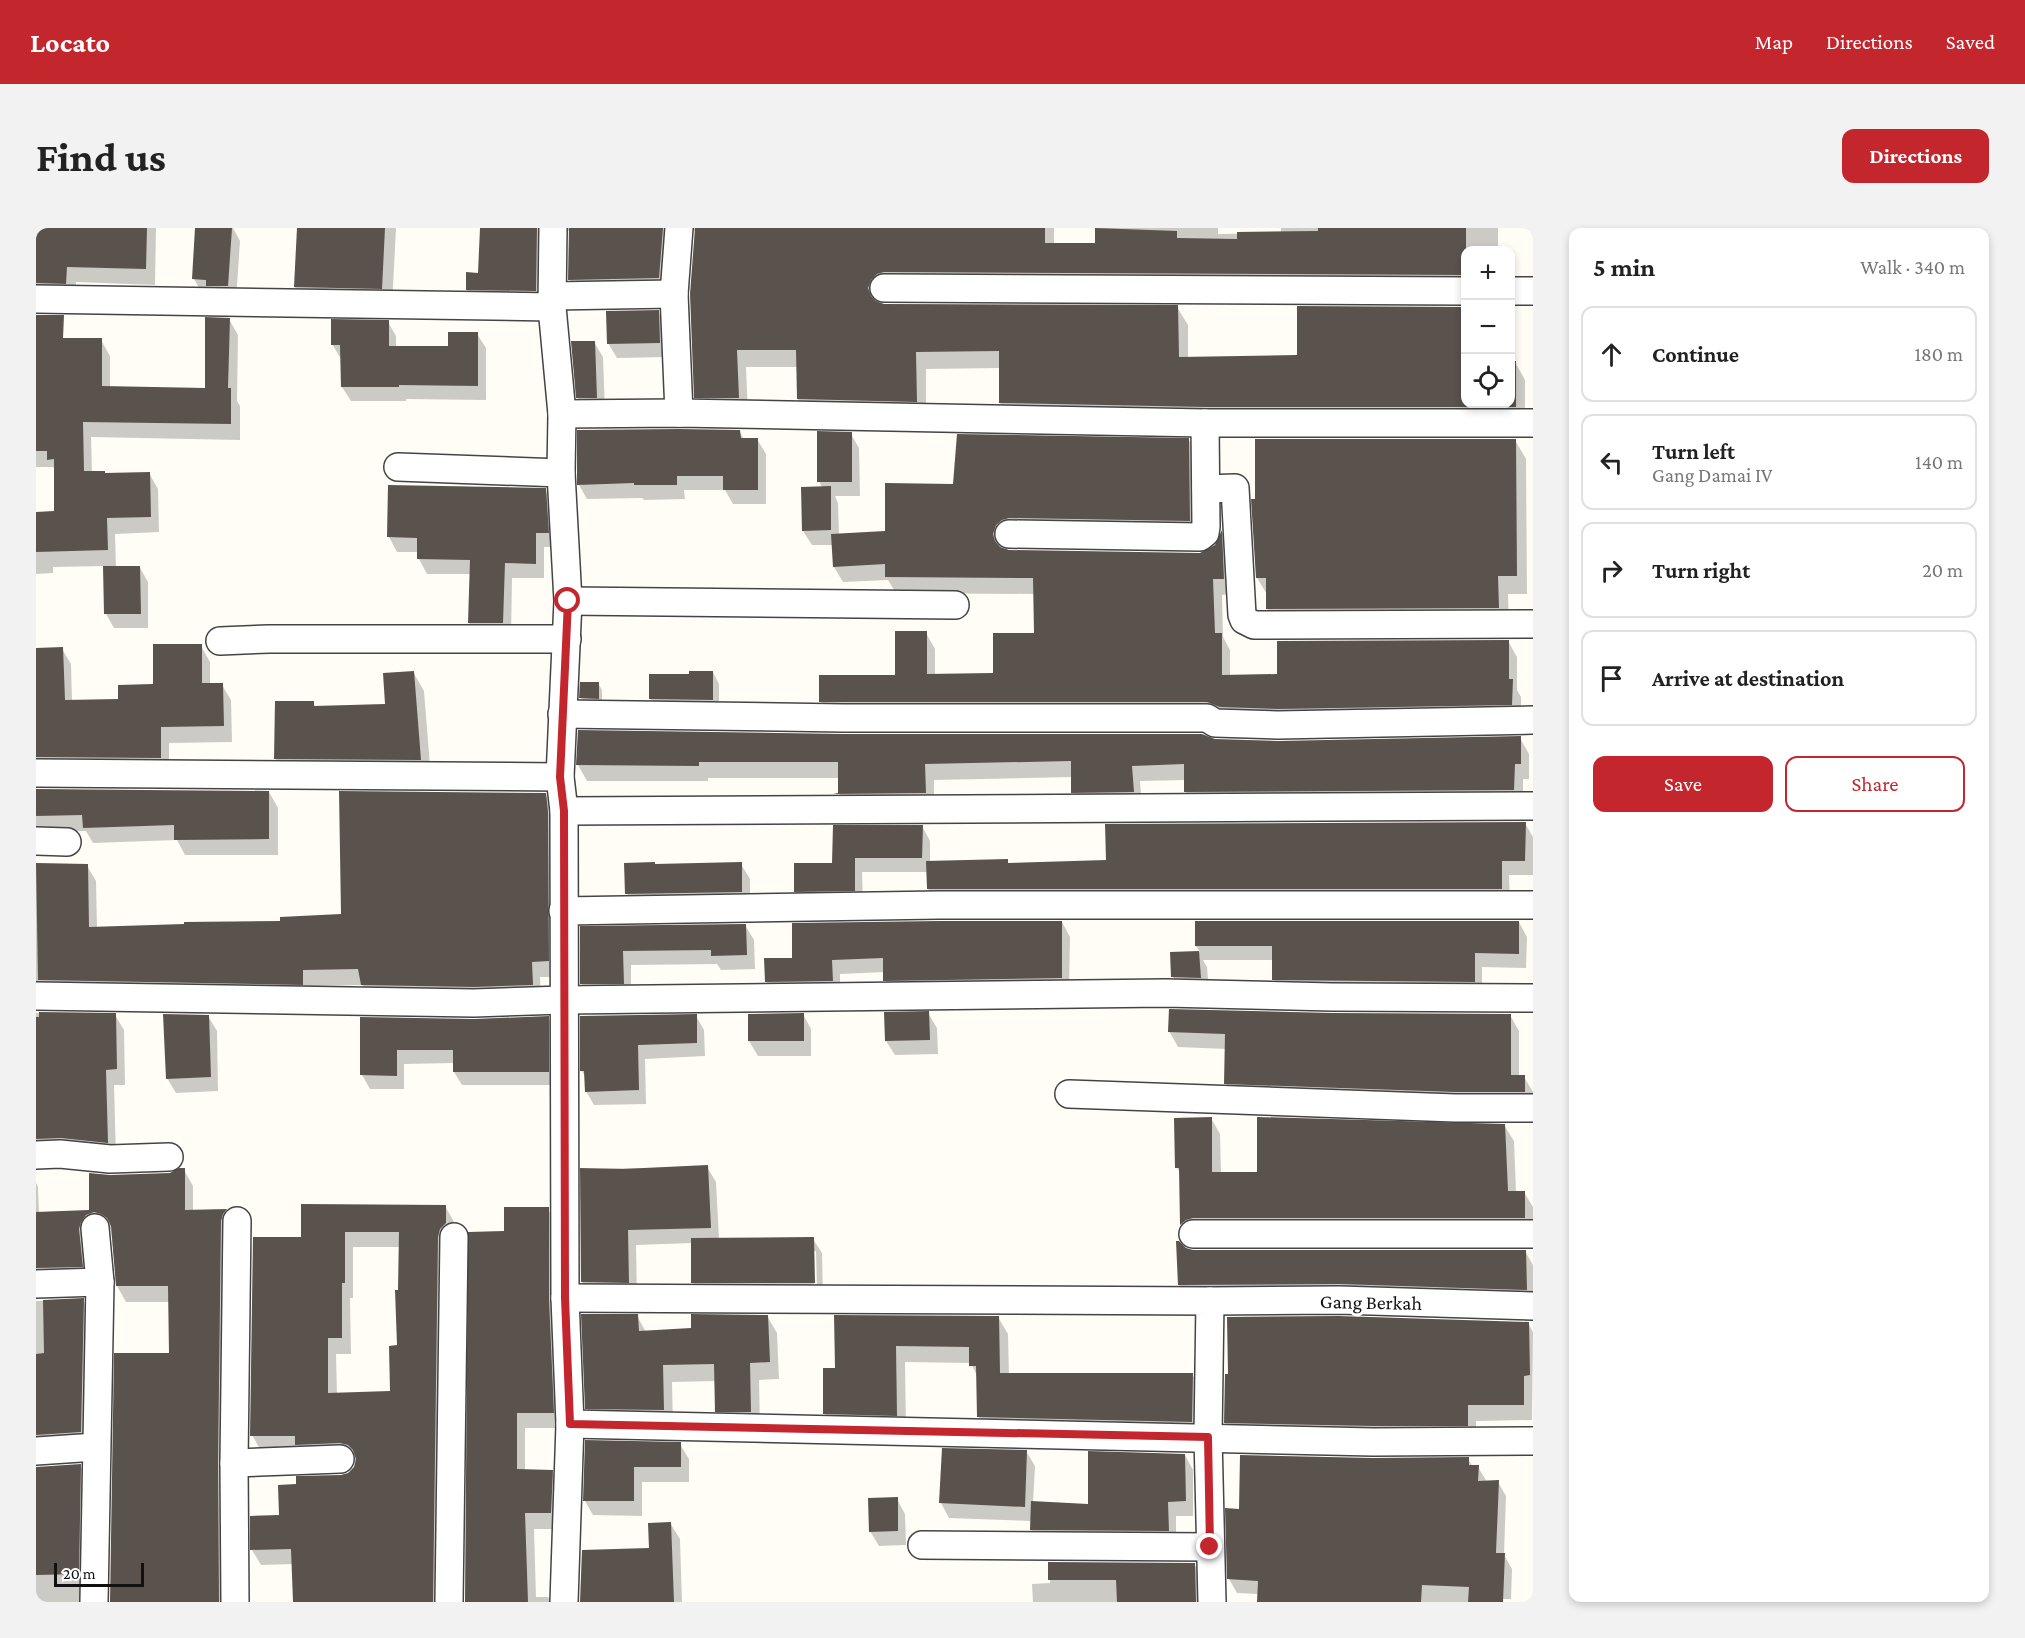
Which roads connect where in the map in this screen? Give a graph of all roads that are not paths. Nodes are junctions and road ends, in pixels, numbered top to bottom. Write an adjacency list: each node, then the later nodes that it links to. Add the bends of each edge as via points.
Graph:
1 (552, 228): 9 (street)
2 (680, 228): 7 (street)
3 (884, 288): 4 (street)
4 (1461, 291)
5 (1515, 291): 6 (street)
6 (1533, 291)
7 (674, 294): 9 (street); 10 (street)
8 (36, 299): 9 (street)
9 (552, 301): 11 (street)
10 (680, 413): 11 (street); 12 (street)
11 (562, 414): 15 (street)
12 (1205, 423): 13 (street); 16 (street)
13 (1533, 423)
14 (398, 467): 15 (street)
15 (561, 473): 18 (street)
16 (1206, 489): 17 (street, via 1206,527 1200,537); 20 (street, via 1235,488 1242,615 1254,625)
17 (1009, 534)
18 (568, 601): 19 (street); 21 (street)
19 (955, 605)
20 (1533, 624)
21 (567, 639): 22 (street); 23 (street)
22 (220, 641)
23 (562, 714): 24 (street, via 1207,718 1215,723 1278,725); 26 (street)
24 (1533, 720)
25 (36, 773): 26 (street)
26 (560, 777): 28 (street)
27 (1533, 806): 28 (street)
28 (564, 811): 32 (street)
29 (36, 841): 30 (street)
30 (67, 842)
31 (1533, 904): 32 (street, via 939,905)
32 (563, 911): 35 (street)
33 (36, 996): 35 (street, via 474,1003)
34 (1533, 998): 35 (street, via 1165,993)
35 (563, 1000): 47 (street)
36 (1069, 1094): 37 (street)
37 (1533, 1108)
38 (36, 1155): 39 (street)
39 (170, 1157)
40 (237, 1221): 56 (street)
41 (95, 1227): 45 (street)
42 (1193, 1234): 43 (street)
43 (1533, 1234)
44 (454, 1236): 61 (street)
45 (100, 1282): 46 (street); 53 (street)
46 (36, 1284)
47 (565, 1298): 48 (street, Gang Berkah); 50 (street)
48 (1210, 1301): 49 (street, Gang Berkah); 51 (street)
49 (1533, 1306)
50 (570, 1424): 51 (street); 62 (street)
51 (1208, 1437): 52 (street); 58 (street)
52 (1533, 1441)
53 (96, 1447): 54 (street); 59 (street)
54 (36, 1451)
55 (340, 1459): 56 (street)
56 (234, 1463): 60 (street)
57 (922, 1545): 58 (street)
58 (1210, 1547): 63 (street)
59 (94, 1602)
60 (235, 1602)
61 (448, 1602)
62 (564, 1602)
63 (1212, 1602)

